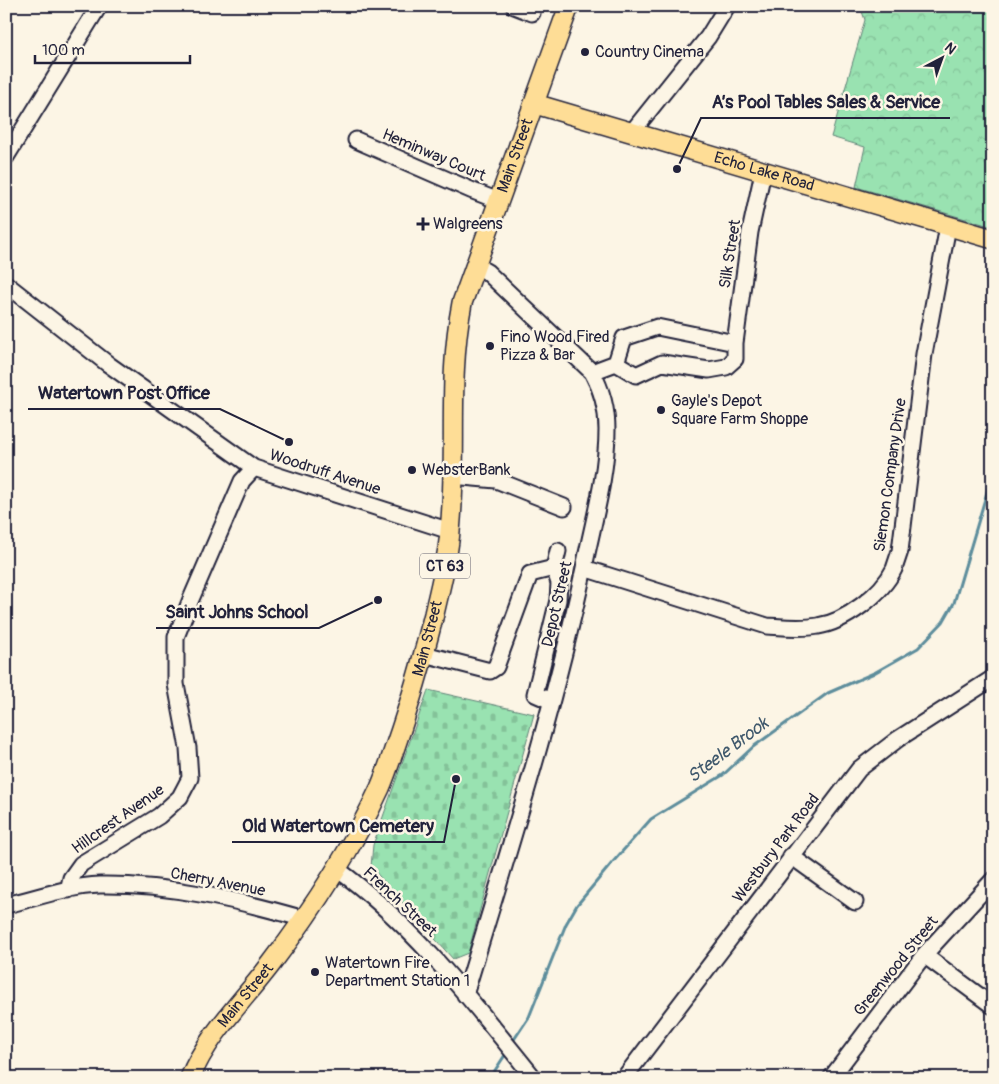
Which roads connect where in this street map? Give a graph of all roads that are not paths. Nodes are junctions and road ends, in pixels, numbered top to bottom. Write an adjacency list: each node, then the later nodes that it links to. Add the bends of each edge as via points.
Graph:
1 (99, 6): 9 (street)
2 (514, 6): 5 (street)
3 (569, 6): 6 (main road, Main Street / CT 63)
4 (727, 6): 7 (street, via 708,36)
5 (532, 13)
6 (535, 104): 7 (main road, Echo Lake Road); 11 (main road, Main Street / CT 63)
7 (632, 132): 10 (main road, Echo Lake Road)
8 (356, 140): 11 (street, Heminway Court)
9 (6, 157)
10 (764, 172): 12 (main road, Echo Lake Road); 16 (street, Silk Street, via 750,232)
11 (499, 201): 14 (main road, Main Street / CT 63)
12 (948, 226): 13 (main road, Echo Lake Road); 25 (street, Siemon Company Drive, via 924,354 900,551 893,571 871,599 819,626 767,626)
13 (993, 239)
14 (475, 265): 18 (street, Depot Street, via 487,272); 20 (main road, Main Street / CT 63, via 457,326)
15 (6, 284): 19 (street, Woodruff Avenue, via 108,364)
16 (735, 343): 17 (street, via 657,327 624,338); 17 (street, Silk Street, via 735,359 726,368 709,370 662,363 636,375)
17 (616, 363): 18 (street)
18 (592, 372): 25 (street, Depot Street, via 605,404 607,428 598,501)
19 (254, 468): 22 (street, Woodruff Avenue); 32 (street, Hillcrest Avenue, via 242,481 176,637 176,684 190,778 180,797 159,816 81,864 71,878)
20 (452, 476): 21 (street, via 496,480); 22 (main road, Main Street / CT 63)
21 (564, 507)
22 (450, 531): 26 (main road, Main Street / CT 63, via 446,563)
23 (558, 551): 24 (street)
24 (554, 568): 26 (street, via 530,574 493,670); 28 (street, via 559,583 558,600 535,694)
25 (584, 568): 28 (street, Depot Street)
26 (424, 654): 30 (main road, Main Street / CT 63, via 381,786)
27 (993, 678): 29 (street, Westbury Park Road, via 898,738 859,769)
28 (550, 701): 37 (street, Depot Street)
29 (791, 856): 33 (street); 41 (street, Westbury Park Road)
30 (337, 869): 35 (main road, Main Street / CT 63); 37 (street, French Street, via 390,913)
31 (993, 880): 36 (street, Greenwood Street)
32 (68, 890): 34 (street, Cherry Avenue); 35 (street, Cherry Avenue, via 99,885 174,889)
33 (856, 902)
34 (6, 905)
35 (304, 919): 39 (main road, Main Street / CT 63, via 211,1039)
36 (924, 955): 38 (street); 42 (street, Greenwood Street)
37 (465, 994): 40 (street, French Street)
38 (993, 1006)
39 (190, 1078)
40 (534, 1078)
41 (624, 1078)
42 (831, 1078)

